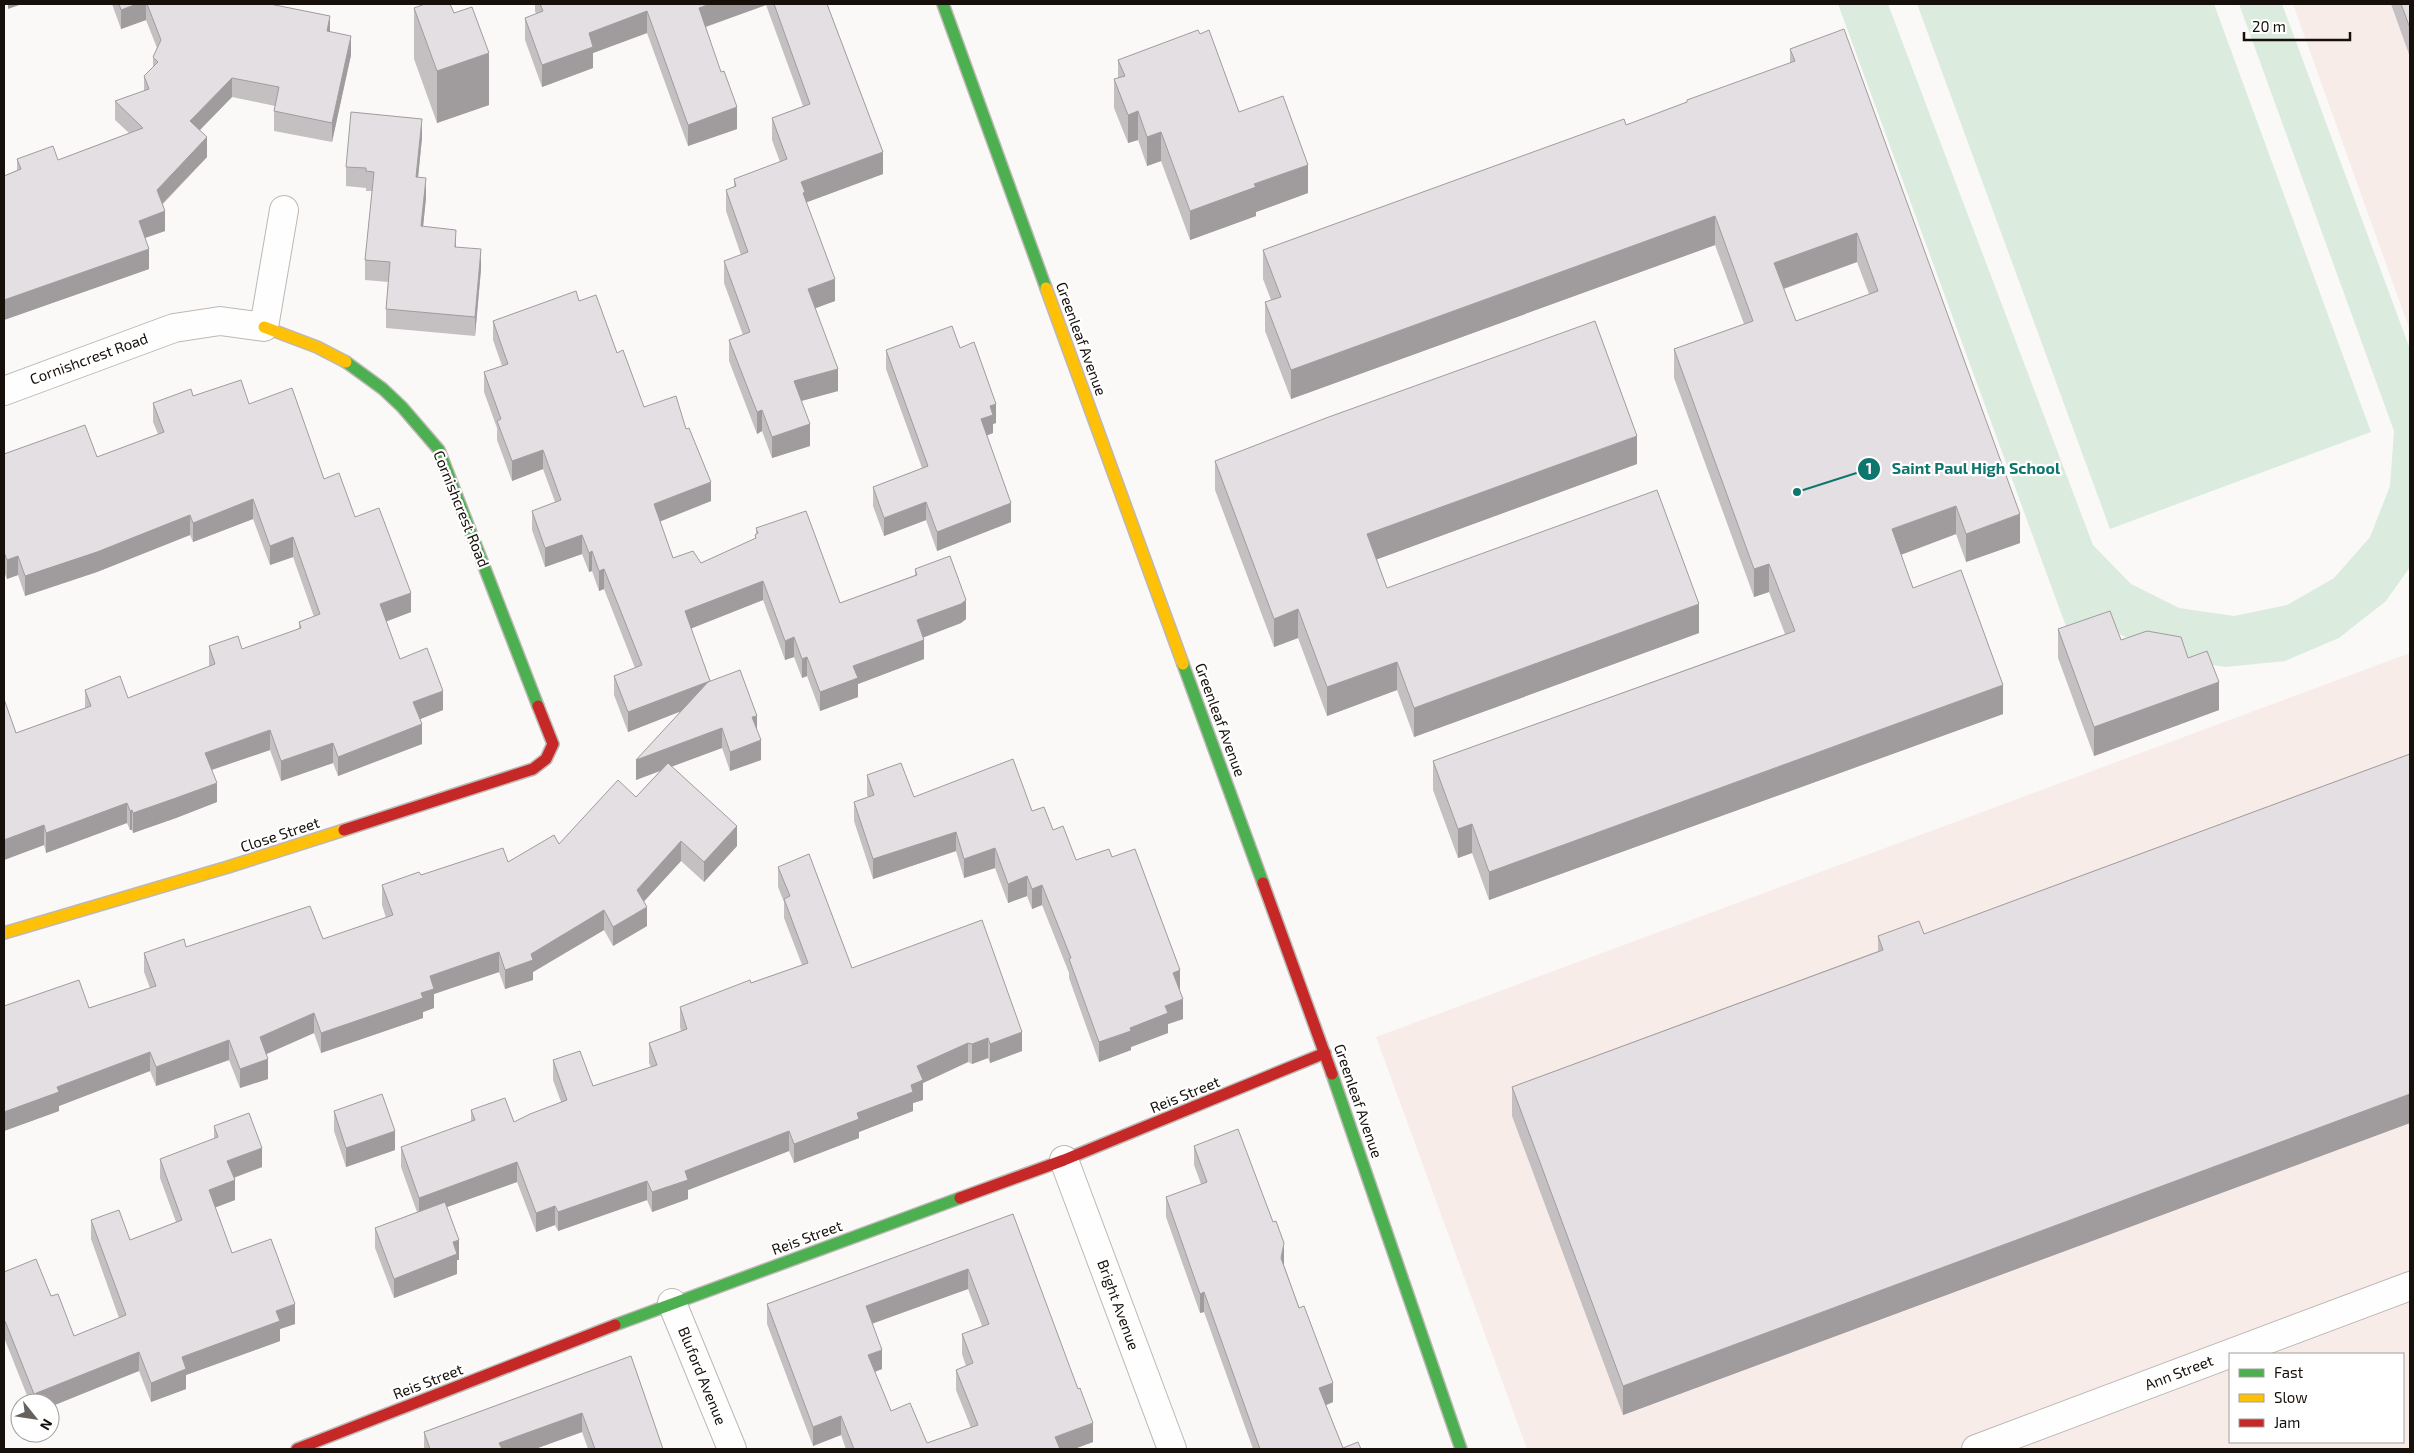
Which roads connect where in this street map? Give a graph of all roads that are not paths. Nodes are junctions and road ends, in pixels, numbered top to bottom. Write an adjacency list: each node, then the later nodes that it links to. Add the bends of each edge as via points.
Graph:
1 (943, 4): 7 (street, Greenleaf Avenue)
2 (284, 210): 3 (street)
3 (264, 328): 4 (street, Cornishcrest Road, via 220,321 174,328); 5 (street, Cornishcrest Road, via 299,338 330,352 388,392 416,419 439,450)
4 (4, 391)
5 (553, 744): 6 (street, Close Street, via 546,759 533,769 228,867)
6 (4, 933)
7 (1326, 1053): 8 (street, Reis Street); 16 (street, Greenleaf Avenue)
8 (1064, 1160): 10 (street, Reis Street); 15 (street, Bright Avenue)
9 (2410, 1286): 11 (street, Ann Street)
10 (672, 1303): 13 (street, Reis Street); 14 (street, Bluford Avenue)
11 (2232, 1353)
12 (2229, 1354): 17 (street, Ann Street)
13 (299, 1449)
14 (732, 1449)
15 (1172, 1449)
16 (1461, 1449)
17 (1976, 1449)

